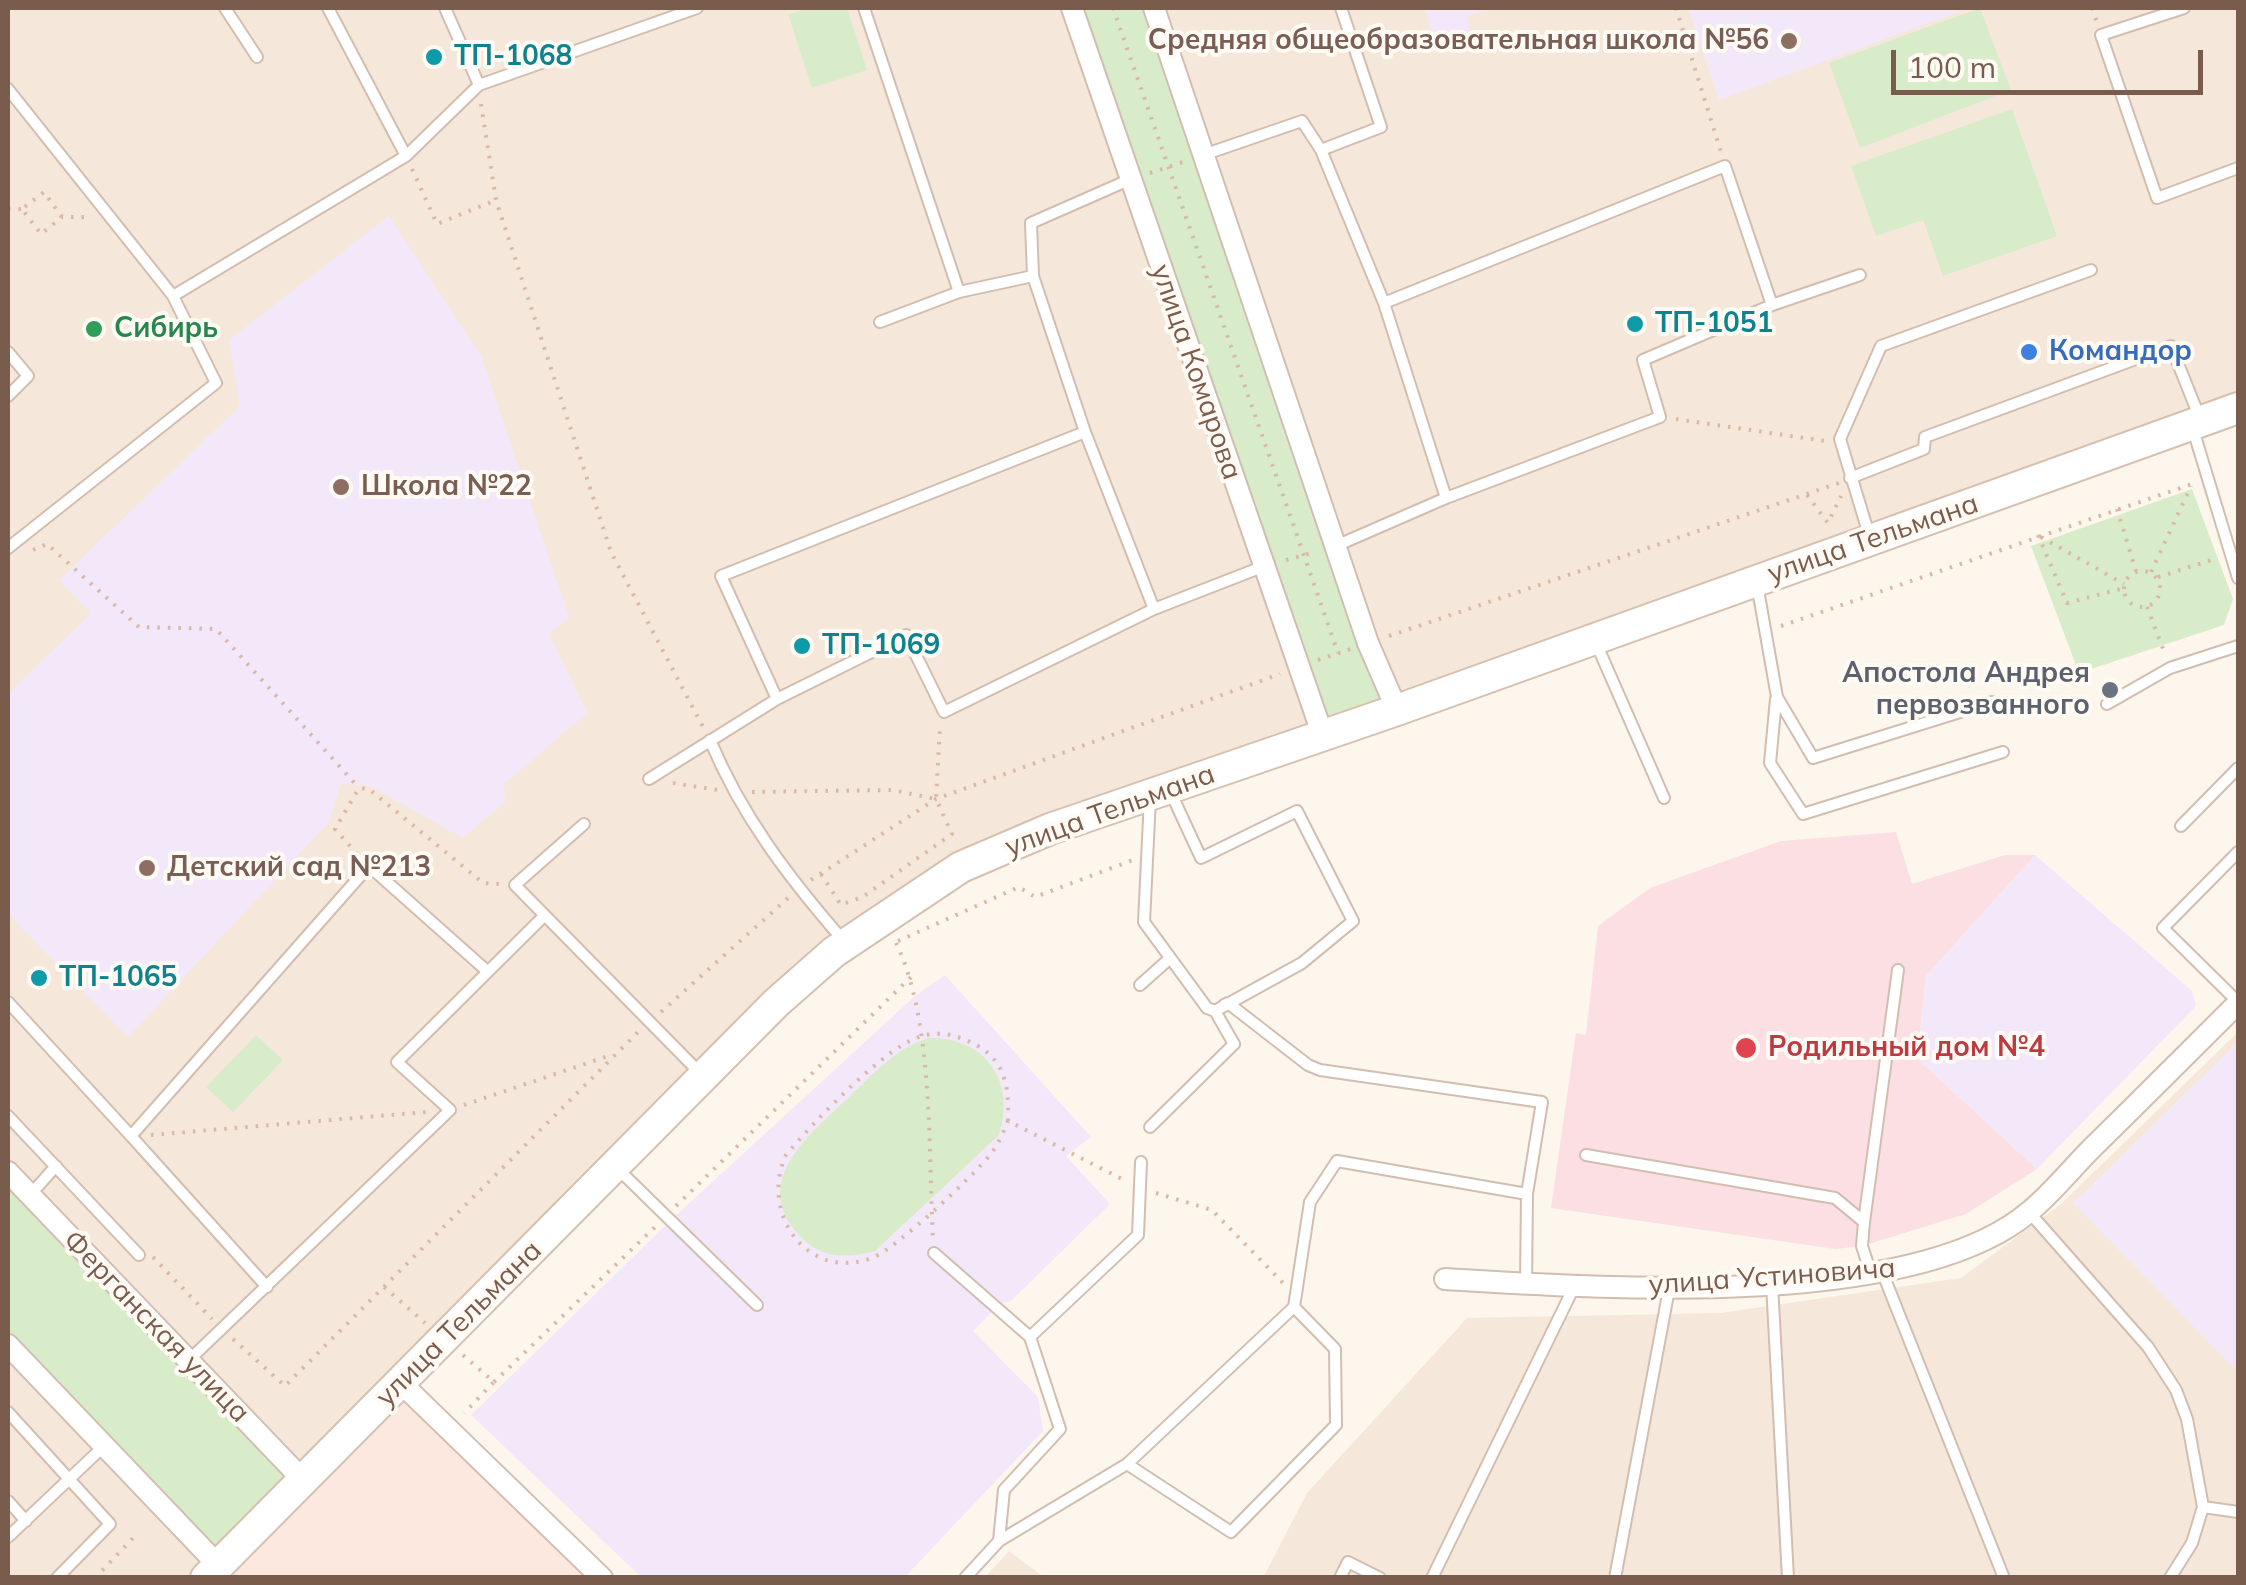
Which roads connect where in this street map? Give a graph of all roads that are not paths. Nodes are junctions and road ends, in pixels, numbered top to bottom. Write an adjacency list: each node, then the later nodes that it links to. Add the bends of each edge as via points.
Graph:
1 (225, 8): 10 (lane)
2 (328, 8): 15 (lane)
3 (445, 8): 11 (lane)
4 (696, 8): 11 (lane)
5 (864, 8): 21 (lane)
6 (1072, 8): 17 (street, улица Комарова)
7 (1154, 8): 14 (street)
8 (1341, 8): 13 (lane, via 1381,127)
9 (2184, 8): 16 (lane, via 2101,35 2107,53 2157,198)
10 (257, 57)
11 (478, 85): 15 (lane)
12 (8, 90): 22 (lane)
13 (1321, 150): 14 (lane, via 1302,121); 23 (lane)
14 (1204, 155): 34 (street)
15 (406, 156): 22 (lane)
16 (2238, 168)
17 (1131, 180): 20 (lane, via 1031,224); 36 (street, улица Комарова)
18 (2090, 270): 31 (lane, via 1882,346 1840,439)
19 (1860, 274): 24 (lane)
20 (1033, 276): 21 (lane); 30 (lane)
21 (959, 292): 25 (lane)
22 (174, 296): 35 (lane, via 216,383)
23 (1384, 303): 24 (lane, via 1725,166); 32 (lane)
24 (1772, 305): 32 (lane, via 1642,360 1660,417)
25 (880, 322)
26 (8, 352): 27 (lane, via 28,376)
27 (8, 396)
28 (2238, 408): 29 (main road, улица Тельмана)
29 (2196, 423): 31 (lane, via 2171,346 1925,437 1924,449); 33 (main road, улица Тельмана); 37 (lane)
30 (1085, 432): 39 (lane); 43 (lane, via 721,576)
31 (1845, 481): 33 (lane)
32 (1446, 498): 34 (lane)
33 (1870, 539): 38 (main road, улица Тельмана)
34 (1338, 544): 46 (street, via 1368,644)
35 (8, 548)
36 (1262, 568): 39 (lane); 47 (street, улица Комарова)
37 (2238, 578)
38 (1756, 580): 40 (main road, улица Тельмана); 42 (lane)
39 (1154, 609): 43 (lane, via 944,712 906,635)
40 (1594, 638): 46 (main road, улица Тельмана); 53 (lane)
41 (2238, 646): 45 (lane, via 2170,668)
42 (1777, 697): 44 (lane, via 1814,758); 49 (lane, via 1770,763 1803,814)
43 (777, 698): 48 (lane)
44 (1992, 702)
45 (2106, 704)
46 (1397, 710): 47 (main road, улица Тельмана)
47 (1323, 736): 52 (main road, улица Тельмана)
48 (710, 740): 51 (lane); 58 (lane, via 732,792 798,889)
49 (2003, 752)
50 (2238, 768): 55 (lane)
51 (649, 779)
52 (1160, 793): 58 (main road, улица Тельмана, via 961,867); 59 (lane, via 1146,854 1144,922); 64 (lane, via 1201,858 1296,811 1353,920 1302,963)
53 (1664, 798)
54 (584, 824): 57 (lane, via 515,885)
55 (2181, 826)
56 (2238, 852): 65 (lane, via 2163,928)
57 (542, 918): 61 (lane); 67 (lane)
58 (846, 944): 67 (main road, улица Тельмана)
59 (1168, 960): 62 (lane); 66 (lane)
60 (1898, 970): 79 (lane)
61 (487, 971): 70 (lane, via 368,866); 87 (lane, via 397,1062 450,1110)
62 (1140, 985)
63 (8, 1002): 70 (lane)
64 (1228, 1002): 66 (lane); 76 (lane, via 1320,1070 1542,1102)
65 (2238, 1002): 78 (street, улица Устиновича)
66 (1216, 1011): 69 (lane, via 1234,1044)
67 (703, 1076): 74 (main road, улица Тельмана)
68 (8, 1116): 73 (lane)
69 (1150, 1127)
70 (131, 1136): 87 (lane)
71 (1586, 1155): 79 (lane, via 1836,1198)
72 (1141, 1162): 91 (lane, via 1138,1235)
73 (56, 1166): 77 (lane); 81 (lane)
74 (615, 1166): 90 (lane); 94 (main road, улица Тельмана)
75 (8, 1172): 77 (street, Ферганская улица)
76 (1527, 1194): 85 (lane); 89 (lane, via 1337,1161 1310,1202)
77 (30, 1195): 93 (street, Ферганская улица)
78 (2029, 1212): 82 (street, улица Устиновича, via 1965,1251); 101 (lane, via 2148,1347 2176,1390)
79 (1864, 1222): 82 (lane, via 1862,1246)
80 (934, 1253): 91 (lane)
81 (139, 1255)
82 (1877, 1274): 84 (street, улица Устиновича); 115 (lane)
83 (1446, 1279): 85 (street, улица Устиновича)
84 (1772, 1282): 86 (street, улица Устиновича); 114 (lane)
85 (1526, 1284): 88 (street, улица Устиновича)
86 (1670, 1286): 88 (street, улица Устиновича); 113 (lane)
87 (267, 1287): 93 (lane)
88 (1574, 1287): 112 (lane)
89 (1293, 1300): 97 (lane); 97 (lane, via 1335,1349 1336,1425 1231,1532)
90 (757, 1305)
91 (1030, 1337): 105 (lane, via 1060,1429 1004,1490)
92 (8, 1345): 96 (street)
93 (188, 1361): 99 (street, Ферганская улица)
94 (401, 1383): 99 (main road, улица Тельмана); 108 (street)
95 (8, 1412): 98 (lane)
96 (104, 1446): 98 (lane); 106 (street)
97 (1126, 1464): 105 (lane)
98 (70, 1481): 103 (lane); 107 (lane, via 110,1524)
99 (304, 1481): 106 (main road, улица Тельмана)
100 (8, 1501): 103 (lane)
101 (2204, 1507): 102 (lane); 116 (lane)
102 (2238, 1512)
103 (26, 1521): 104 (lane)
104 (8, 1538)
105 (999, 1541): 109 (lane)
106 (212, 1571)
107 (57, 1578)
108 (602, 1578)
109 (965, 1578)
110 (1340, 1578): 111 (lane, via 1348,1562)
111 (1380, 1578)
112 (1432, 1578)
113 (1615, 1578)
114 (1788, 1578)
115 (2004, 1578)
116 (2170, 1578)

